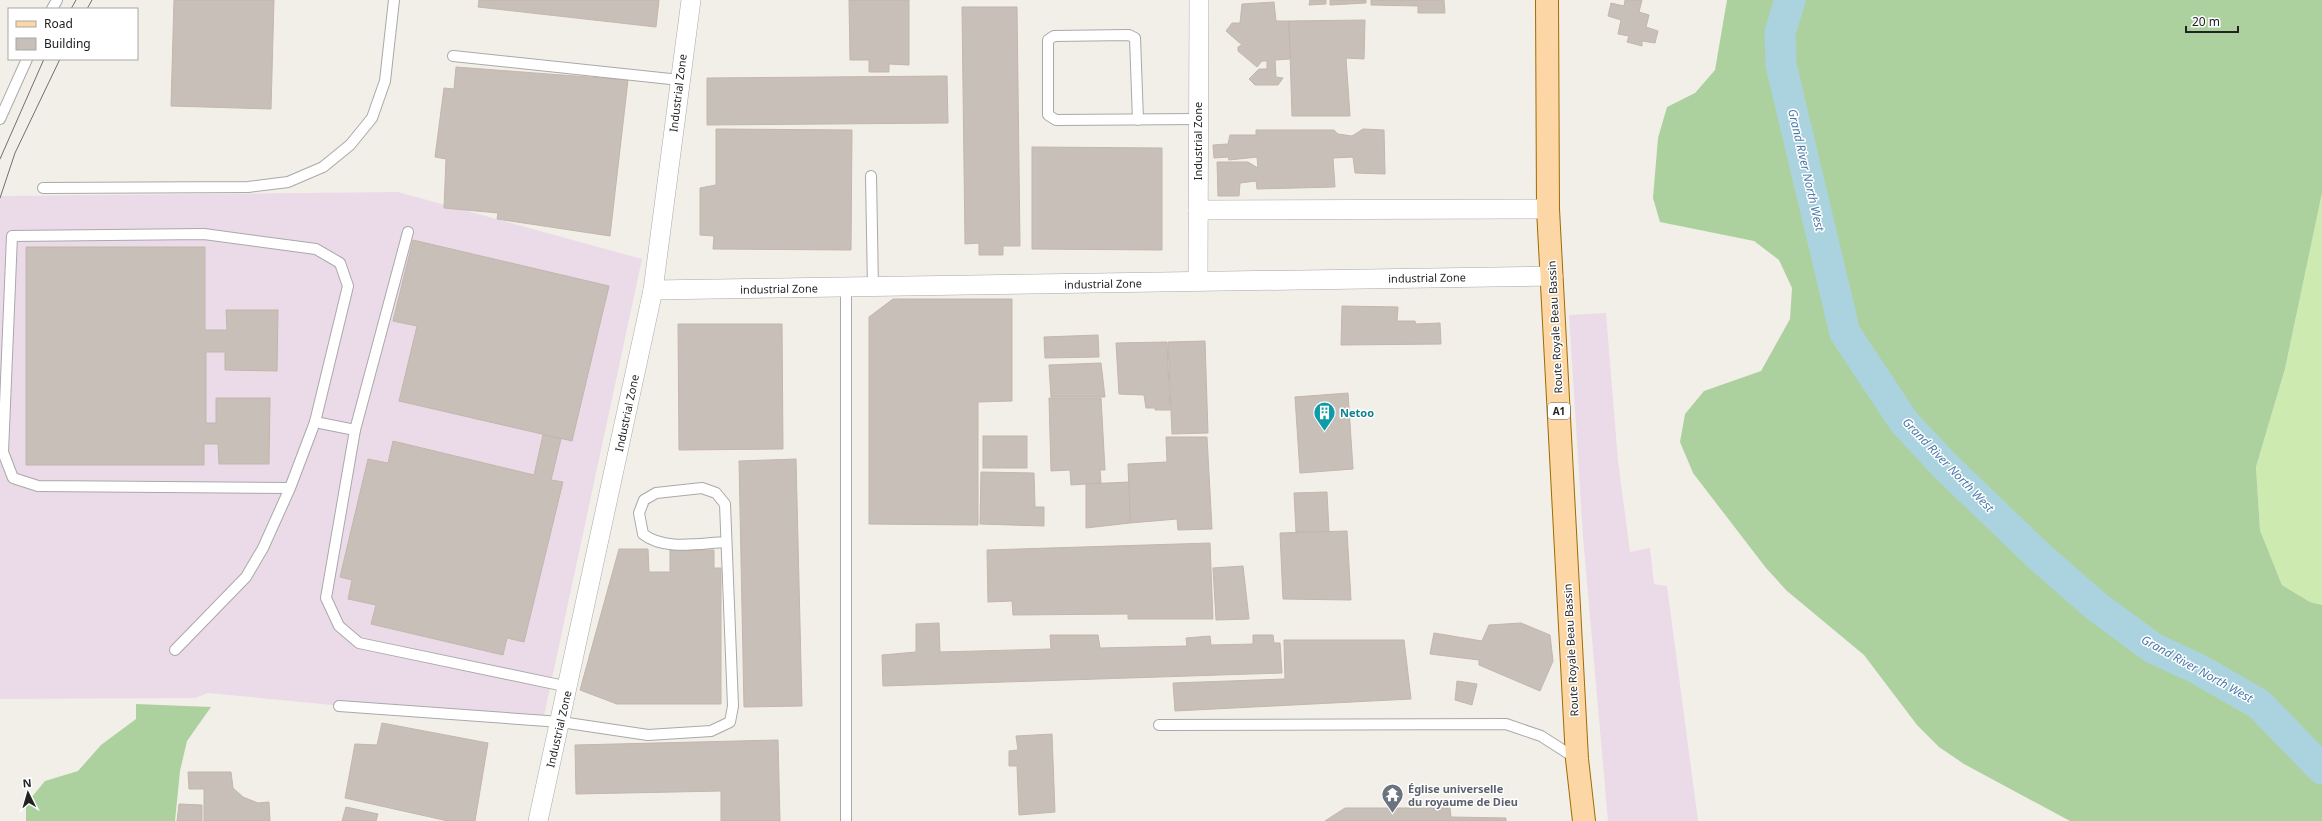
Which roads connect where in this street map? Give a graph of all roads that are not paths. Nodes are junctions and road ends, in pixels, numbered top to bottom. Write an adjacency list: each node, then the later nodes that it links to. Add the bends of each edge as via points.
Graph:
1 (394, 0): 12 (lane, via 385,81 372,118 350,145 323,167 288,182 248,187)
2 (691, 0): 7 (street, Industrial Zone)
3 (1199, 0): 9 (street, Industrial Zone)
4 (1547, 0): 13 (main road, Route Royale Beau Bassin / A1)
5 (453, 56): 7 (lane)
6 (27, 60): 8 (lane)
7 (680, 80): 20 (street, Industrial Zone)
8 (0, 119)
9 (1198, 119): 10 (lane); 14 (street, Industrial Zone)
10 (1138, 120): 10 (lane, via 1056,120 1048,115 1048,40 1054,36 1129,35 1135,38)
11 (871, 176): 19 (lane)
12 (44, 188)
13 (1548, 209): 14 (street); 16 (main road, Route Royale Beau Bassin / A1)
14 (1198, 210): 17 (street, Industrial Zone)
15 (408, 232): 22 (lane)
16 (1553, 276): 17 (street, industrial Zone); 30 (main road, Route Royale Beau Bassin / A1)
17 (1198, 281): 19 (street, industrial Zone)
18 (846, 288): 19 (street, industrial Zone); 20 (street, industrial Zone); 32 (lane)
19 (873, 288)
20 (653, 290): 26 (street, Industrial Zone)
21 (314, 422): 22 (lane); 23 (lane); 23 (lane, via 348,286 340,263 316,249 204,234 12,236 3,452 13,478 38,486)
22 (355, 430): 26 (lane, via 326,598 339,626 359,643)
23 (290, 488): 25 (lane, via 263,548 246,577)
24 (726, 542): 24 (lane, via 725,504 716,493 702,488 656,493 644,500 639,512 643,534 652,542); 28 (lane, via 732,706 730,722 711,731 648,735)
25 (174, 650)
26 (569, 687): 28 (street, Industrial Zone)
27 (339, 706): 28 (lane)
28 (561, 722): 31 (street, Industrial Zone)
29 (1158, 725): 30 (lane, via 1506,724 1541,736)
30 (1577, 759): 33 (main road, Route Royale Beau Bassin / A1)
31 (538, 821)
32 (846, 821)
33 (1584, 821)

